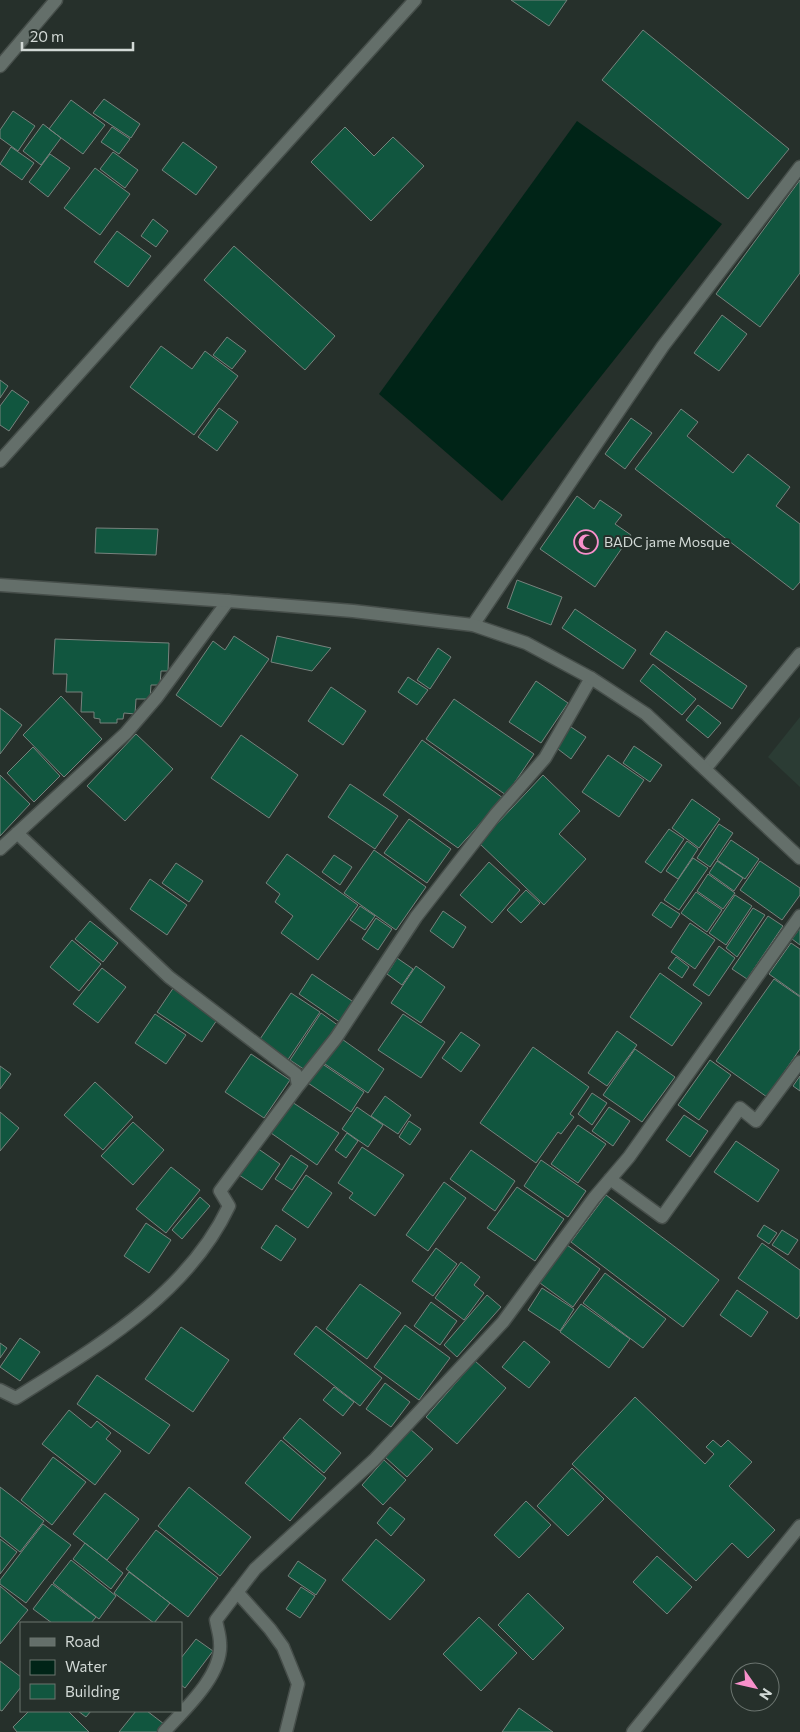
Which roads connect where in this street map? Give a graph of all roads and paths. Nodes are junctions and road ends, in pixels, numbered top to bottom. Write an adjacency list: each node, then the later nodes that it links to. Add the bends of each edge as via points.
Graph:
1 (56, 0): 3 (street)
2 (415, 0): 5 (street)
3 (0, 66)
4 (800, 167): 8 (street, via 663,346)
5 (0, 461)
6 (0, 585): 7 (street)
7 (228, 601): 8 (street); 12 (street, via 157,697 126,733)
8 (474, 625): 10 (street, via 526,643)
9 (800, 654): 11 (street)
10 (590, 678): 11 (street, via 646,714); 17 (street, via 545,758 496,814 416,917 336,1038)
11 (705, 769): 14 (street)
12 (17, 833): 13 (street); 17 (street, via 169,977 296,1074)
13 (0, 849)
14 (800, 858)
15 (800, 916): 18 (street, via 629,1157)
16 (800, 1062): 18 (street, via 756,1121 740,1108 662,1218)
17 (298, 1086): 19 (street, via 220,1192 229,1206 220,1224 184,1273 162,1296 125,1325 16,1398)
18 (610, 1179): 21 (street, via 503,1322 374,1460 255,1569)
19 (0, 1390)
20 (800, 1526): 26 (street)
21 (236, 1592): 22 (street, via 216,1620 221,1644 215,1670); 25 (street, via 283,1647 298,1684)
22 (182, 1712)
23 (182, 1712): 24 (street)
24 (164, 1732)
25 (286, 1732)
26 (633, 1732)

